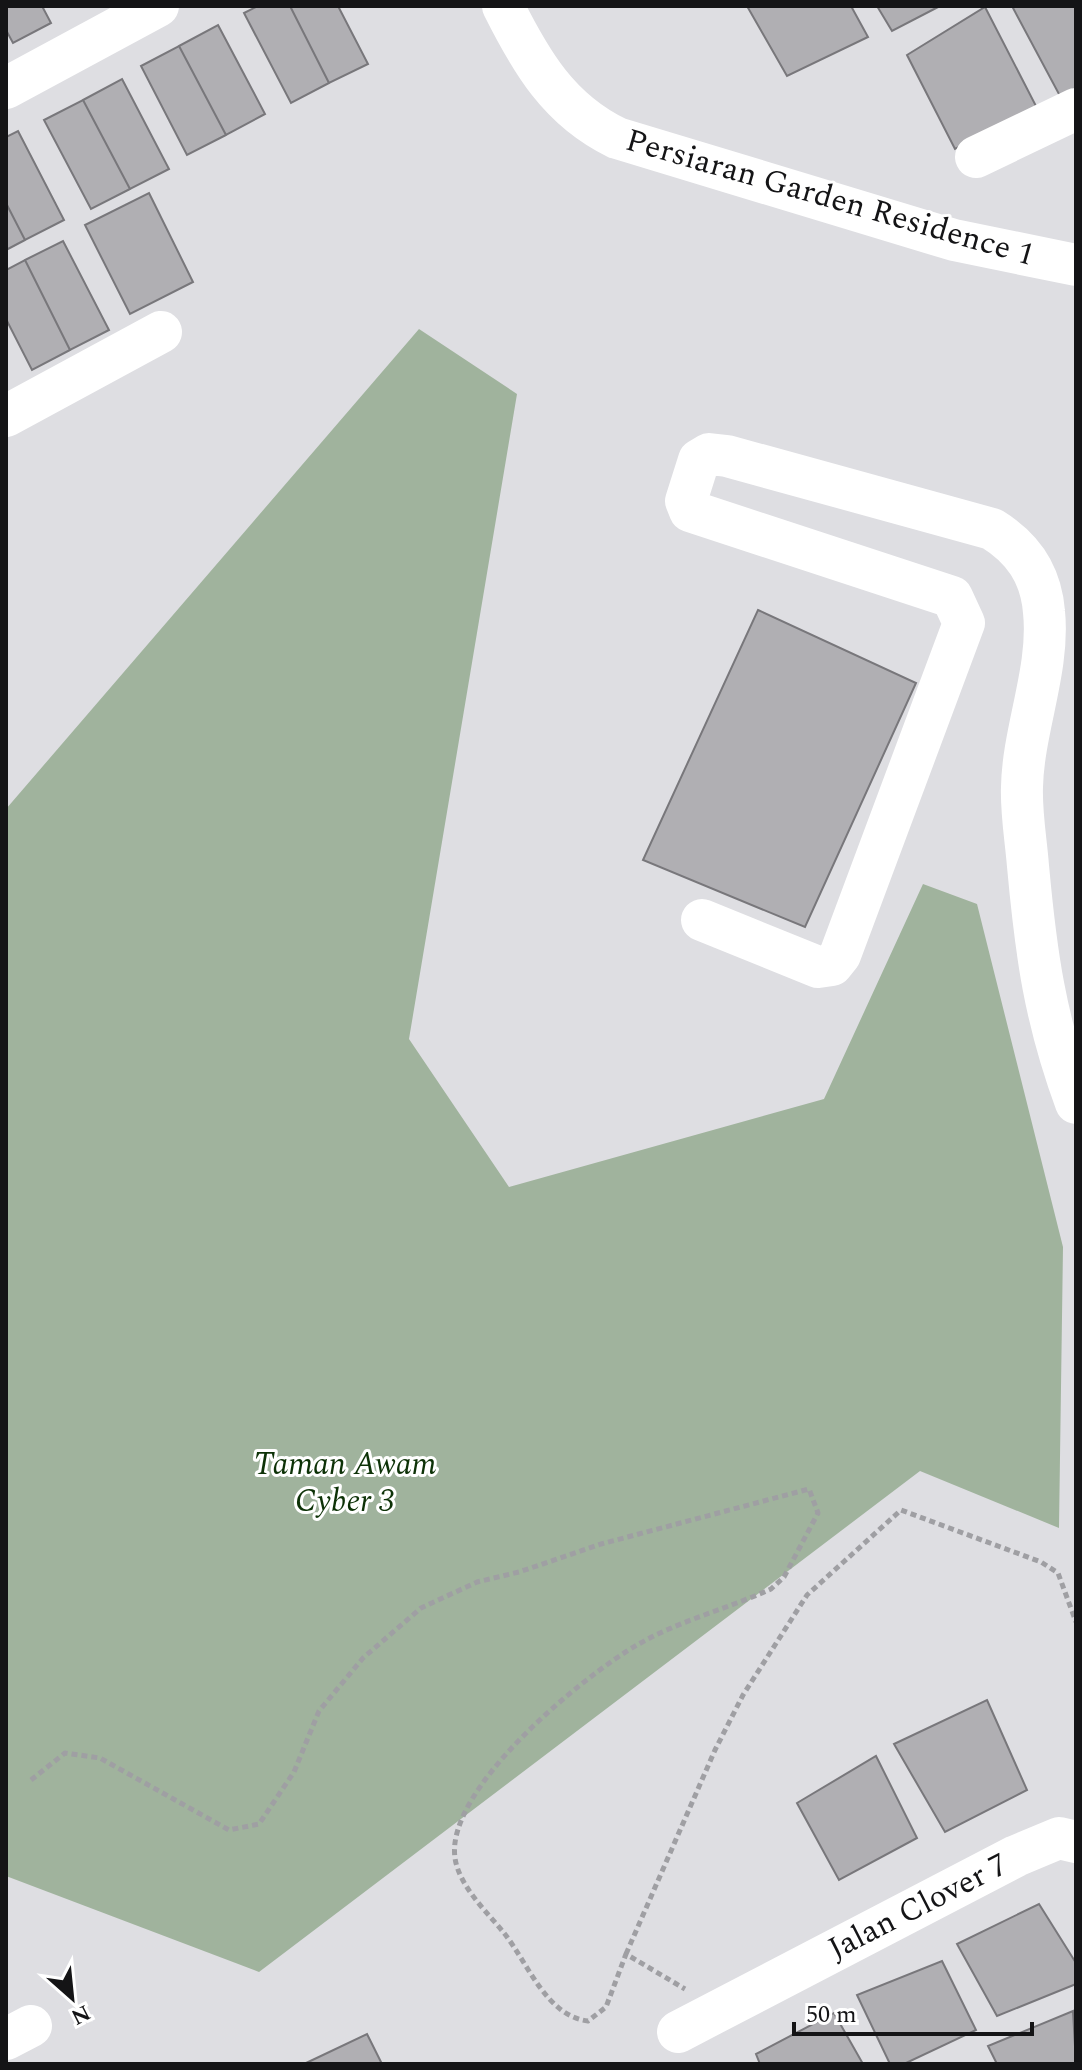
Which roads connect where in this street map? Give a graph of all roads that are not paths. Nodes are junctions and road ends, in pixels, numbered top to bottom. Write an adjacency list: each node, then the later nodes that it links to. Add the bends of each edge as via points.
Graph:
1 (158, 6): 3 (street)
2 (503, 6): 6 (street, Persiaran Garden Residence 1, via 555,93 585,120 617,138 954,240)
3 (6, 88)
4 (1076, 109): 5 (street)
5 (976, 157)
6 (1076, 265)
7 (161, 332): 8 (street)
8 (6, 416)
9 (702, 920): 10 (street, via 818,967 832,965 964,623 952,597 690,511 686,501 699,460 709,454 727,456 992,529 1015,543 1034,569 1045,613 1022,786 1037,964 1056,1050)
10 (1076, 1103)
11 (1076, 1842): 12 (street, Jalan Clover 7, via 1059,1838 1016,1856)
12 (678, 2032)

